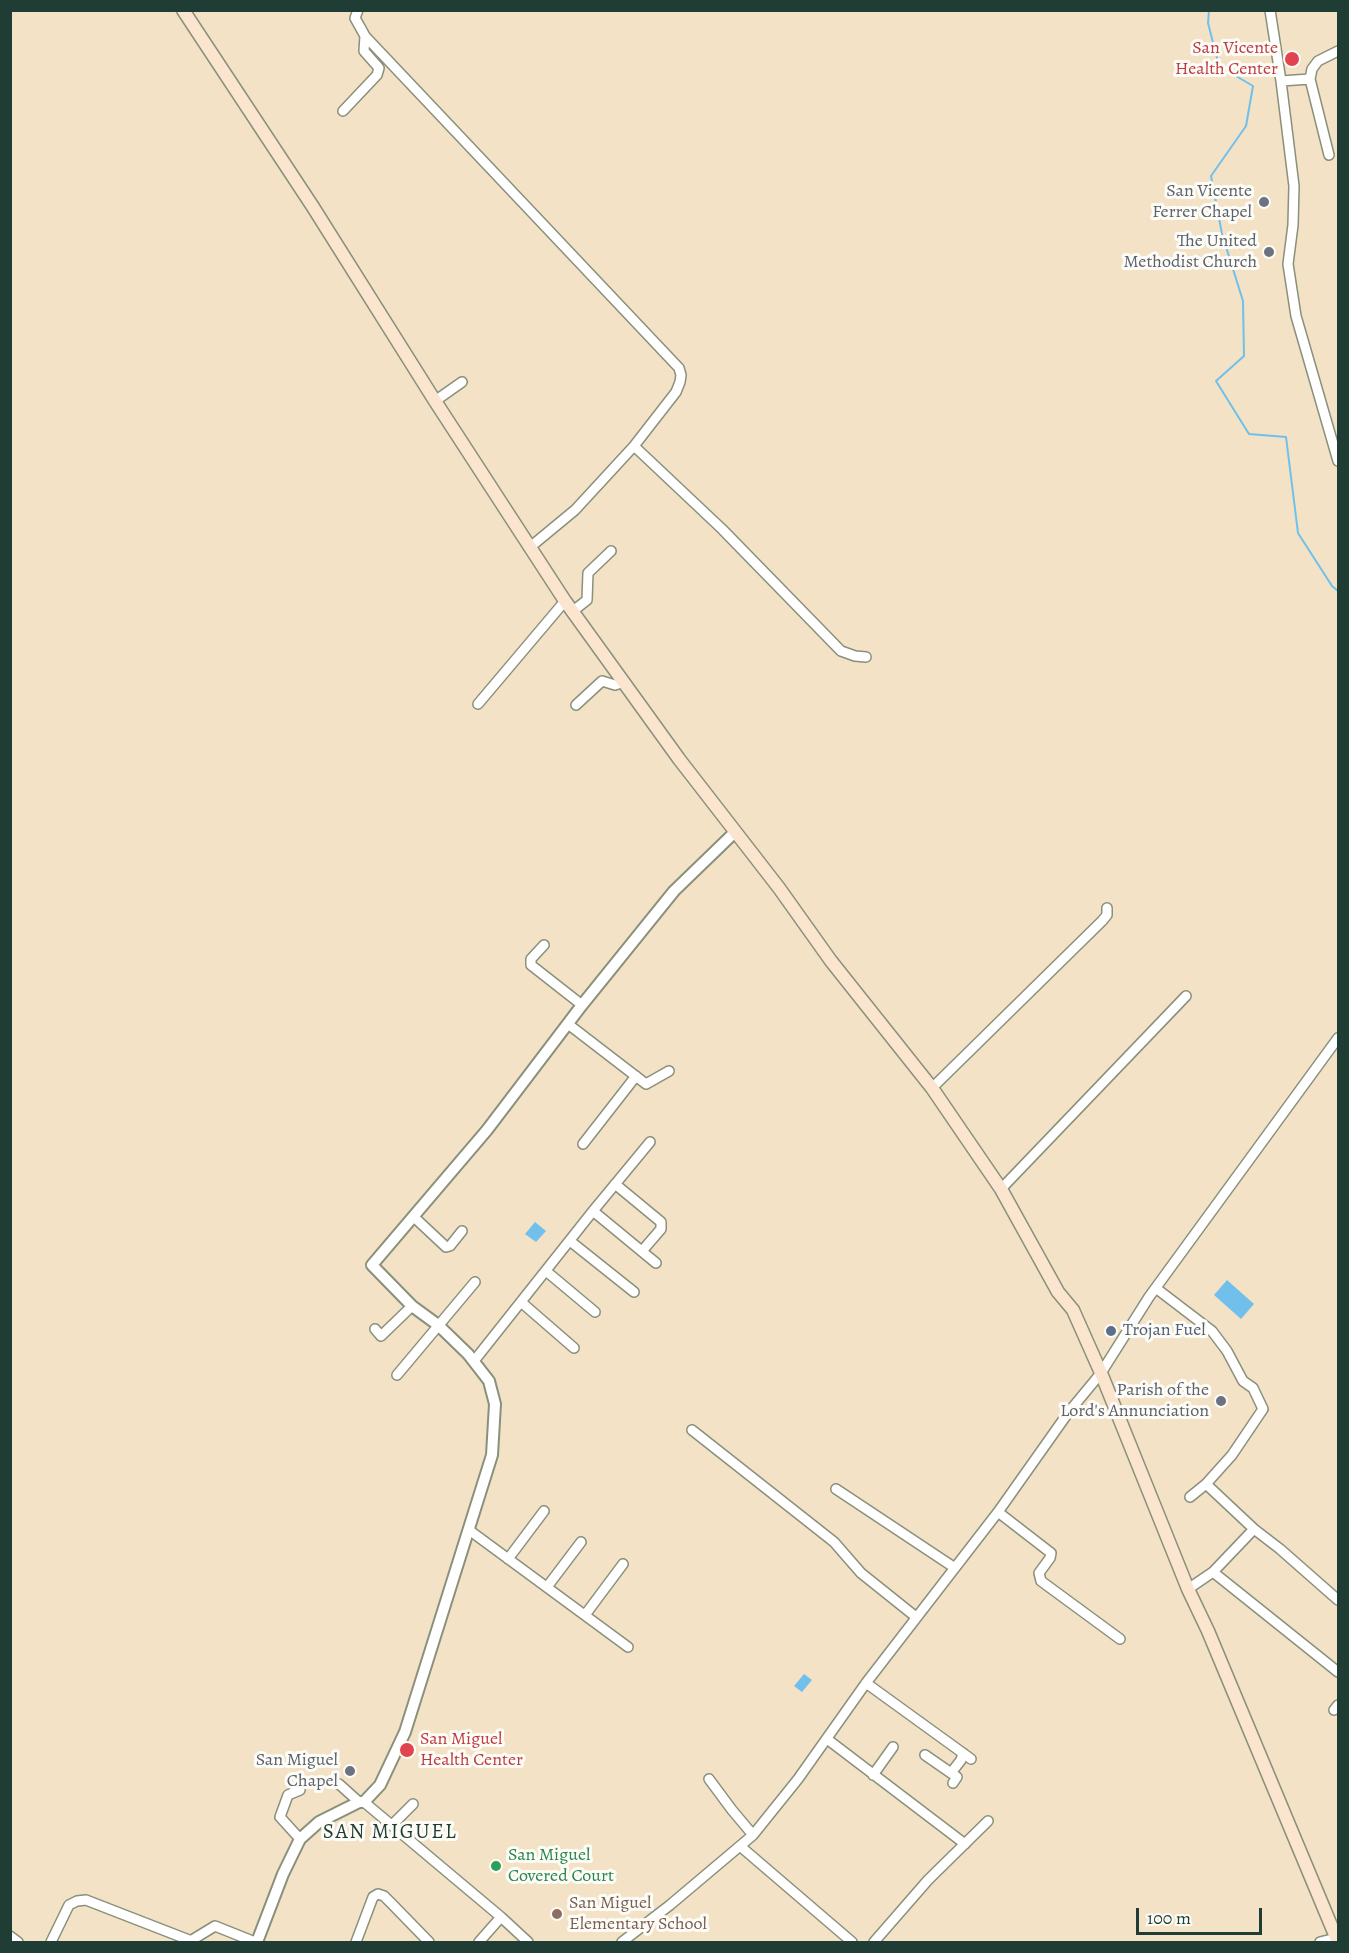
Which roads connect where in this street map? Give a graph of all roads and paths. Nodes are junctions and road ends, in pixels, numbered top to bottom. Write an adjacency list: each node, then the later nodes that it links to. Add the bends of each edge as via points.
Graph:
1 (358, 10): 4 (street, via 354,18)
2 (1270, 10): 7 (street)
3 (185, 11): 11 (main road)
4 (365, 36): 8 (street, via 364,51 379,68 377,75); 12 (street, via 679,368 676,392)
5 (1338, 51): 6 (street, via 1318,61)
6 (1310, 79): 7 (street); 9 (street)
7 (1281, 81): 13 (street, via 1294,186 1288,264 1296,316)
8 (343, 111)
9 (1329, 154)
10 (462, 382): 11 (street)
11 (435, 401): 14 (main road)
12 (634, 446): 14 (street, via 575,510); 17 (street, via 841,651)
13 (1338, 461)
14 (529, 548): 16 (main road)
15 (611, 551): 16 (street, via 588,573 587,600)
16 (569, 606): 18 (main road); 19 (street)
17 (866, 657)
18 (625, 682): 20 (street, via 615,685 603,681); 21 (main road)
19 (478, 704)
20 (576, 705)
21 (735, 832): 25 (street, via 674,891); 30 (main road)
22 (1107, 908): 30 (street, via 1102,921)
23 (544, 945): 25 (street, via 531,959 531,965)
24 (1186, 996): 34 (street)
25 (582, 1005): 26 (street)
26 (568, 1024): 29 (street); 36 (street)
27 (1338, 1038): 43 (street)
28 (669, 1071): 29 (street, via 646,1084)
29 (636, 1076): 32 (street)
30 (932, 1088): 34 (main road)
31 (650, 1142): 33 (street)
32 (583, 1144)
33 (615, 1184): 35 (street); 39 (street, via 661,1222 661,1229)
34 (1001, 1189): 52 (main road, via 1072,1310)
35 (593, 1211): 38 (street); 39 (street)
36 (414, 1217): 37 (street, via 446,1247); 46 (street, via 372,1265)
37 (462, 1231)
38 (570, 1241): 41 (street); 44 (street)
39 (642, 1251): 40 (street)
40 (656, 1263)
41 (546, 1271): 45 (street); 47 (street)
42 (475, 1282): 48 (street)
43 (1157, 1289): 52 (street); 55 (street, via 1212,1331 1263,1408 1232,1455)
44 (634, 1292)
45 (521, 1302): 50 (street); 51 (street)
46 (412, 1306): 48 (street); 49 (street, via 381,1336)
47 (595, 1312)
48 (438, 1325): 51 (street); 53 (street)
49 (375, 1329)
50 (574, 1348)
51 (474, 1361): 61 (street, via 489,1381 495,1404 492,1455)
52 (1101, 1374): 59 (street, via 1068,1413); 68 (main road)
53 (397, 1375)
54 (692, 1430): 71 (street, via 834,1542 861,1573)
55 (1206, 1484): 57 (street); 60 (street)
56 (836, 1489): 65 (street)
57 (1190, 1497)
58 (544, 1511): 63 (street)
59 (998, 1512): 65 (street); 72 (street, via 1049,1552 1050,1558 1039,1573 1041,1581)
60 (1254, 1529): 66 (street); 69 (street)
61 (469, 1530): 63 (street); 83 (street, via 405,1732 380,1785)
62 (581, 1542): 67 (street)
63 (508, 1559): 67 (street)
64 (623, 1564): 70 (street)
65 (955, 1568): 71 (street)
66 (1213, 1572): 68 (street); 74 (street)
67 (547, 1587): 70 (street)
68 (1188, 1589): 93 (main road)
69 (1338, 1600)
70 (585, 1615): 73 (street)
71 (916, 1617): 75 (street)
72 (1120, 1639)
73 (628, 1647)
74 (1338, 1672)
75 (866, 1683): 76 (street); 78 (street, via 967,1756 952,1778)
76 (827, 1739): 79 (street); 87 (street)
77 (893, 1747): 79 (street)
78 (925, 1755)
79 (873, 1775): 89 (street)
80 (709, 1779): 87 (street)
81 (339, 1784): 83 (street)
82 (300, 1790): 88 (street, via 288,1795 280,1817)
83 (361, 1802): 86 (street); 88 (street, via 319,1822)
84 (413, 1804): 86 (street)
85 (988, 1821): 89 (street)
86 (392, 1826): 91 (street)
87 (753, 1835): 90 (street)
88 (300, 1839): 96 (street)
89 (965, 1844): 103 (street)
90 (740, 1846): 101 (street); 102 (street)
91 (501, 1917): 99 (street); 100 (street)
92 (10, 1936): 94 (street)
93 (1337, 1940): 104 (street)
94 (18, 1942)
95 (51, 1942): 96 (street, via 69,1905 86,1900 189,1940 215,1926)
96 (256, 1942)
97 (356, 1942): 98 (street, via 378,1894)
98 (429, 1942)
99 (479, 1942)
100 (528, 1942)
101 (622, 1942)
102 (852, 1942)
103 (874, 1942)
104 (1320, 1942)

